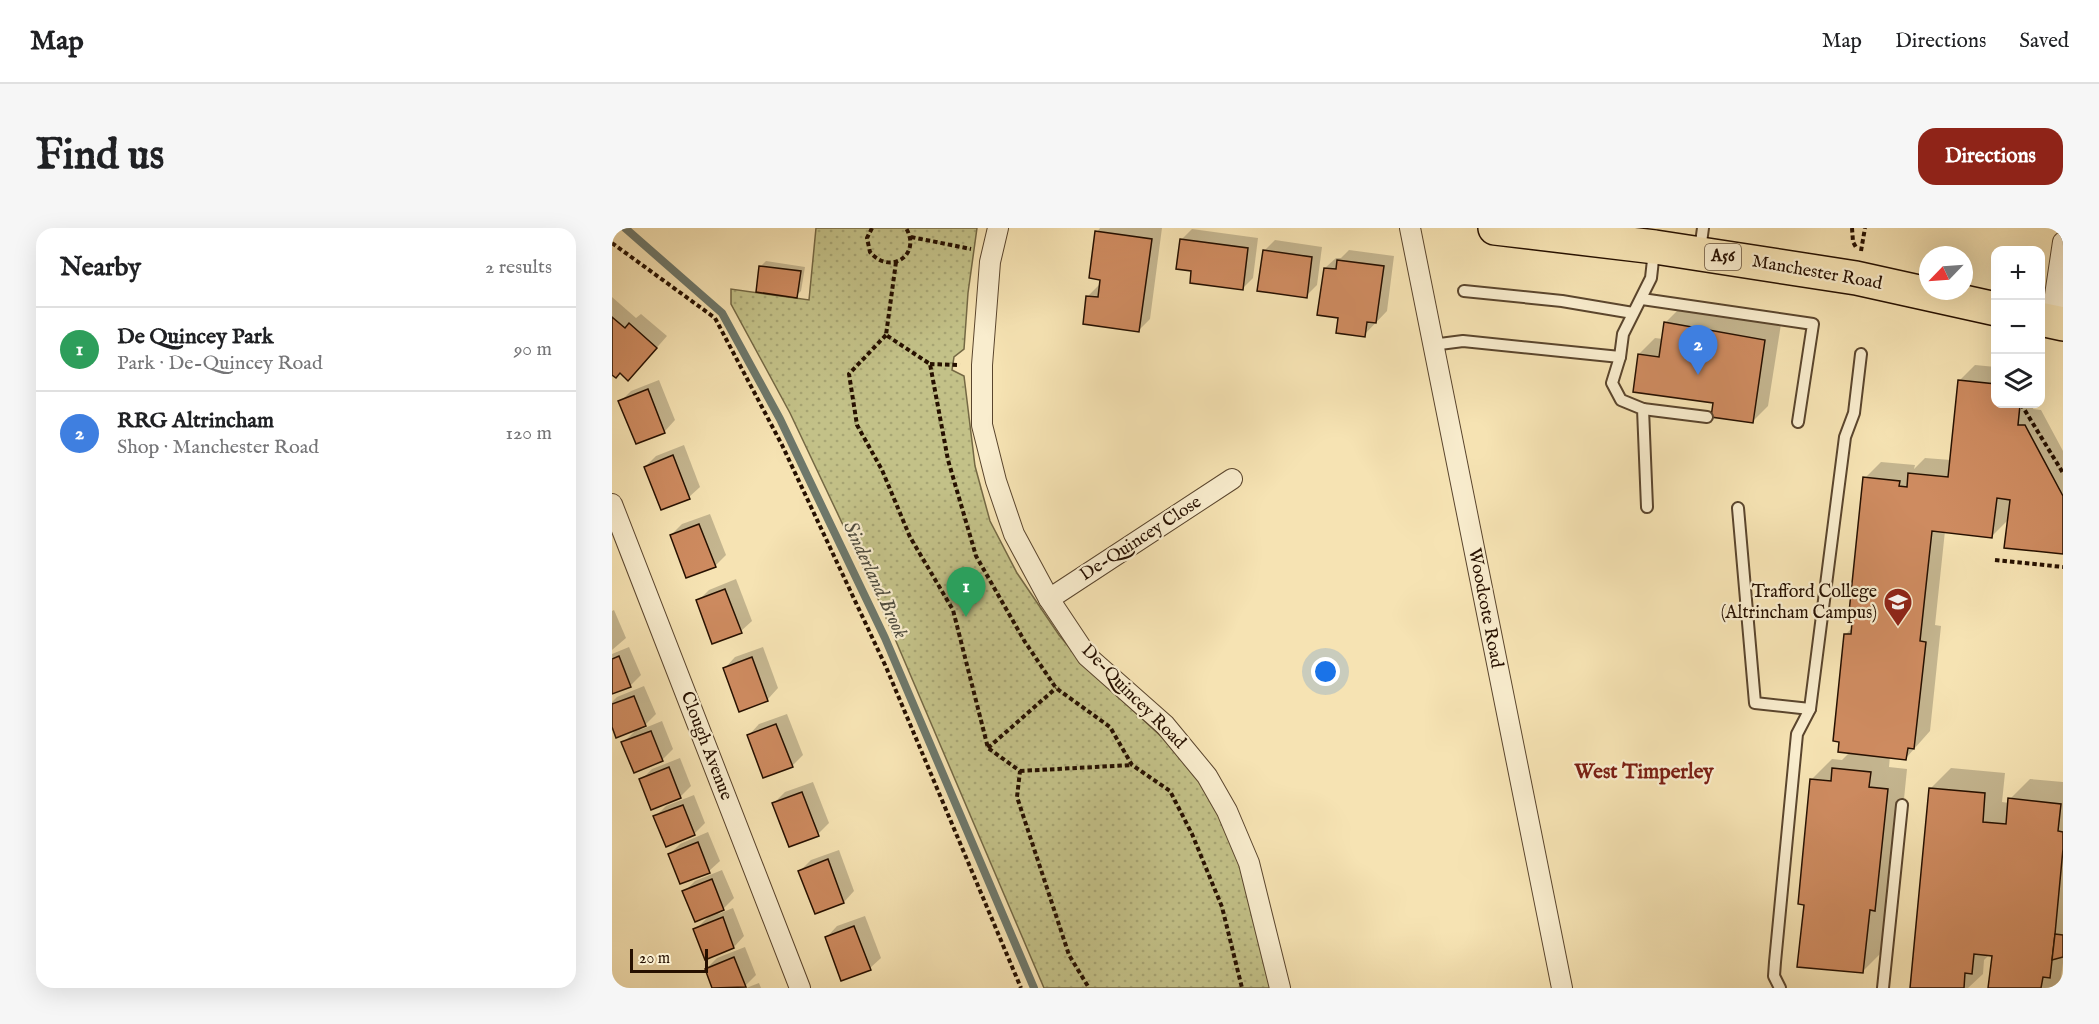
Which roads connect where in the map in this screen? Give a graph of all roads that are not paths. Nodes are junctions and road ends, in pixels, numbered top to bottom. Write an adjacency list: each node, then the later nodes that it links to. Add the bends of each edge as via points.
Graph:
1 (998, 228): 22 (street, De-Quincey Road, via 992,253 982,365 982,425 1014,534)
2 (1410, 228): 12 (street, Woodcote Road)
3 (1495, 228): 6 (highway, Manchester Road / A56)
4 (1701, 241): 6 (highway, Manchester Road / A56); 9 (highway, Manchester Road / A56)
5 (2063, 242): 11 (street)
6 (1655, 247): 8 (lane, via 1651,278)
7 (1464, 291): 10 (lane, via 1562,301)
8 (1642, 299): 10 (lane); 17 (lane, via 1813,324)
9 (1991, 308)
10 (1633, 314): 14 (lane, via 1623,334)
11 (2052, 322)
12 (1432, 345): 14 (lane, via 1463,341); 27 (street, Woodcote Road)
13 (1861, 354): 23 (lane, via 1854,413 1845,437)
14 (1620, 357): 15 (lane, via 1612,382 1621,400)
15 (1643, 409): 16 (lane); 20 (lane)
16 (1707, 417)
17 (1798, 422)
18 (1232, 479): 22 (street, De-Quincey Close)
19 (612, 504): 25 (street, Clough Avenue)
20 (1647, 507)
21 (1738, 508): 23 (lane, via 1755,703)
22 (1049, 599): 26 (street, De-Quincey Road, via 1087,656 1165,725 1207,776 1249,863)
23 (1810, 710): 28 (lane, via 1797,734 1774,976)
24 (1902, 805): 29 (lane)
25 (800, 988)
26 (1280, 988)
27 (1562, 988)
28 (1780, 988)
29 (1883, 988)

